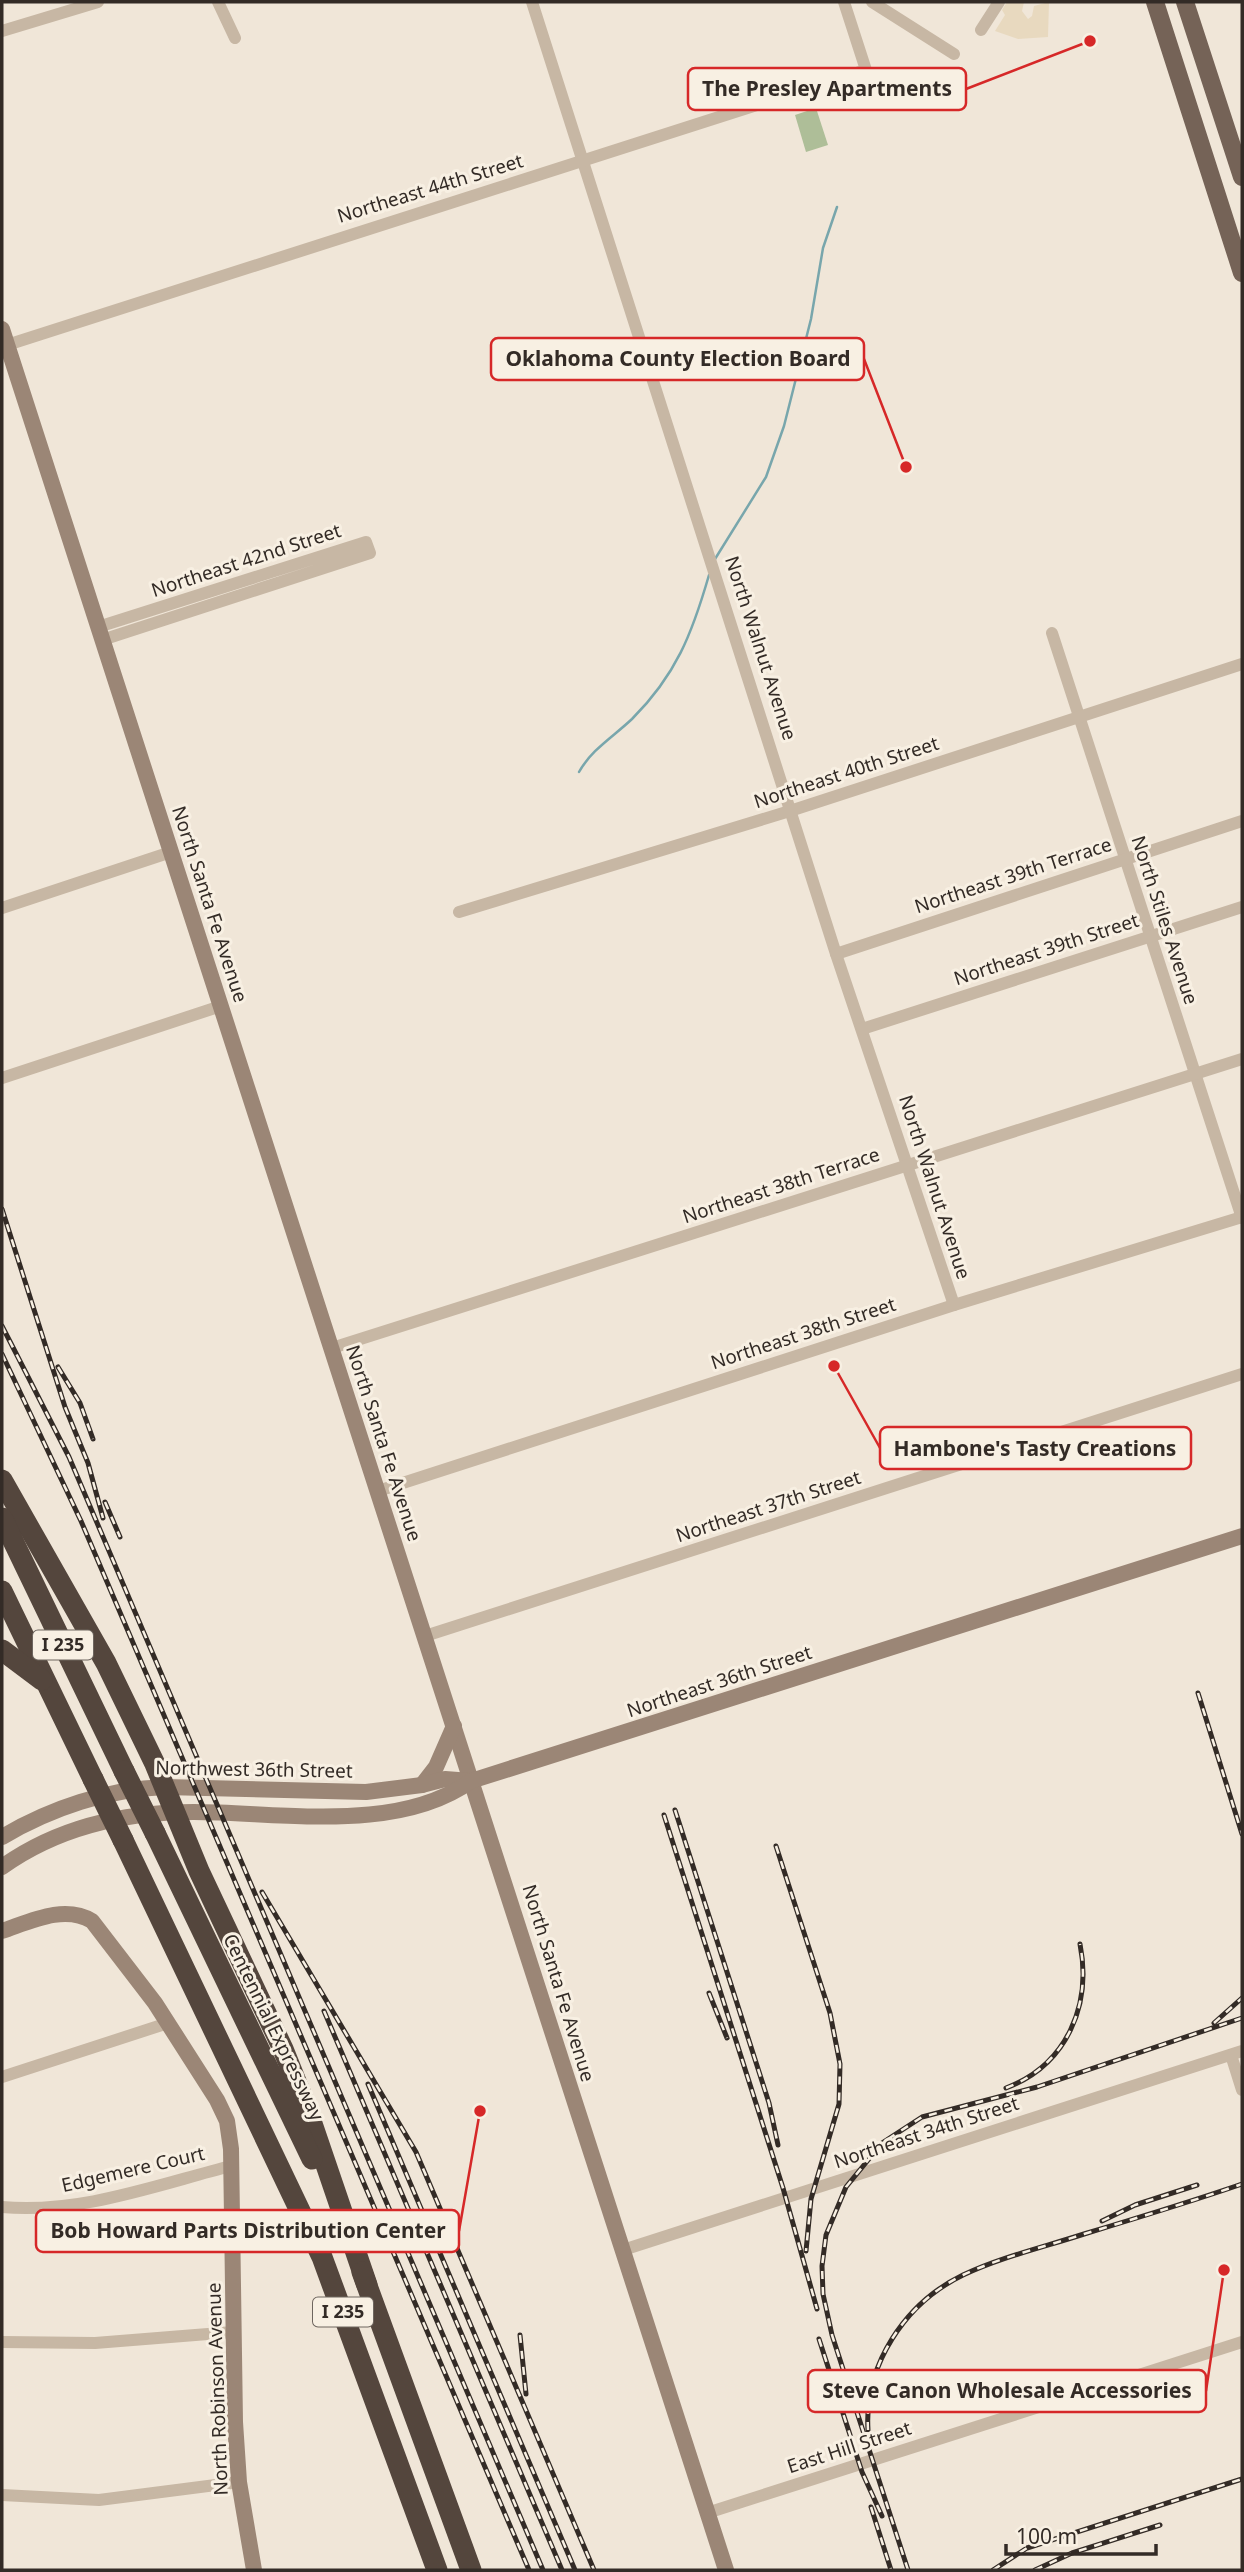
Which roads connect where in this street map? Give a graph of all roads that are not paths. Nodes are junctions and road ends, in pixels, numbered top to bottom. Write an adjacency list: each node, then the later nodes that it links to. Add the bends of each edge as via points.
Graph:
1 (98, 2): 10 (street)
2 (218, 2): 11 (street)
3 (532, 2): 13 (street, North Walnut Avenue)
4 (844, 2): 13 (street, Northeast 44th Street, via 866,70)
5 (872, 2): 12 (street)
6 (999, 2): 9 (street)
7 (1155, 2): 15 (main road)
8 (1185, 2): 14 (main road)
9 (981, 30)
10 (2, 31)
11 (235, 38)
12 (954, 54)
13 (584, 161): 16 (street, Northeast 44th Street); 21 (street, North Walnut Avenue)
14 (1242, 177)
15 (1241, 267)
16 (4, 337): 17 (main road, North Santa Fe Avenue)
17 (100, 633): 17 (street, Northeast 42nd Street, via 370,553 366,542); 23 (main road, North Santa Fe Avenue)
18 (1052, 633): 20 (street, North Stiles Avenue)
19 (1242, 664): 20 (street, Northeast 40th Street)
20 (1080, 718): 21 (street, Northeast 40th Street); 24 (street, North Stiles Avenue)
21 (793, 810): 27 (street, Northeast 40th Street); 29 (street, North Walnut Avenue)
22 (1242, 821): 24 (street, Northeast 39th Terrace)
23 (171, 852): 26 (street); 30 (main road, North Santa Fe Avenue)
24 (1125, 858): 28 (street, North Stiles Avenue); 29 (street, Northeast 39th Terrace)
25 (1242, 906): 28 (street, Northeast 39th Street)
26 (2, 908)
27 (459, 912)
28 (1150, 935): 31 (street, Northeast 39th Street); 33 (street, North Stiles Avenue)
29 (836, 954): 31 (street, North Walnut Avenue)
30 (221, 1006): 34 (street); 38 (main road, North Santa Fe Avenue)
31 (862, 1029): 35 (street, North Walnut Avenue)
32 (1242, 1059): 33 (street, Northeast 38th Terrace)
33 (1194, 1075): 35 (street, Northeast 38th Terrace); 36 (street, North Stiles Avenue)
34 (2, 1078)
35 (908, 1164): 37 (street, North Walnut Avenue); 38 (street, Northeast 38th Terrace)
36 (1242, 1218): 37 (street, Northeast 38th Street)
37 (954, 1305): 41 (street, Northeast 38th Street)
38 (332, 1349): 41 (main road, North Santa Fe Avenue)
39 (1242, 1374): 45 (street, Northeast 37th Street)
40 (2, 1480): 51 (highway, via 106,1663)
41 (378, 1491): 45 (main road, North Santa Fe Avenue)
42 (2, 1518): 63 (highway, Centennial Expressway / I 235, bridge, via 314,2162)
43 (1242, 1536): 49 (main road, Northeast 36th Street)
44 (2, 1591): 47 (highway, I 235)
45 (425, 1636): 48 (main road, North Santa Fe Avenue)
46 (2, 1650): 47 (highway)
47 (47, 1684): 71 (highway, I 235, bridge, via 322,2257)
48 (454, 1727): 49 (main road, North Santa Fe Avenue); 50 (main road, via 436,1767)
49 (471, 1781): 50 (main road, Northwest 36th Street, via 445,1779); 52 (main road, Northeast 36th Street, via 450,1796 375,1813); 62 (main road, North Santa Fe Avenue)
50 (422, 1785): 51 (main road, Northwest 36th Street, via 341,1792)
51 (165, 1787): 52 (highway); 53 (main road, Northwest 36th Street, via 75,1804)
52 (176, 1813): 54 (main road, via 106,1820 45,1841); 63 (highway, via 288,2061)
53 (2, 1838)
54 (2, 1867)
55 (2, 1931): 56 (main road, North Robinson Avenue, via 54,1915 84,1916 108,1940)
56 (168, 2024): 58 (street); 60 (main road, North Robinson Avenue, via 223,2110)
57 (1237, 2053): 59 (street); 62 (street, Northeast 34th Street)
58 (2, 2077)
59 (1242, 2090)
60 (232, 2166): 61 (street, Edgemere Court, via 91,2202); 64 (main road, North Robinson Avenue)
61 (2, 2207)
62 (623, 2250): 69 (main road, North Santa Fe Avenue)
63 (367, 2285): 72 (highway, Centennial Expressway / I 235)
64 (233, 2332): 65 (street, via 95,2343); 67 (main road, North Robinson Avenue)
65 (2, 2342)
66 (1242, 2342): 69 (street, East Hill Street)
67 (240, 2482): 68 (street, via 110,2499); 70 (main road, North Robinson Avenue)
68 (2, 2495)
69 (707, 2513): 73 (main road, North Santa Fe Avenue)
70 (254, 2570)
71 (436, 2570)
72 (471, 2570)
73 (726, 2570)

